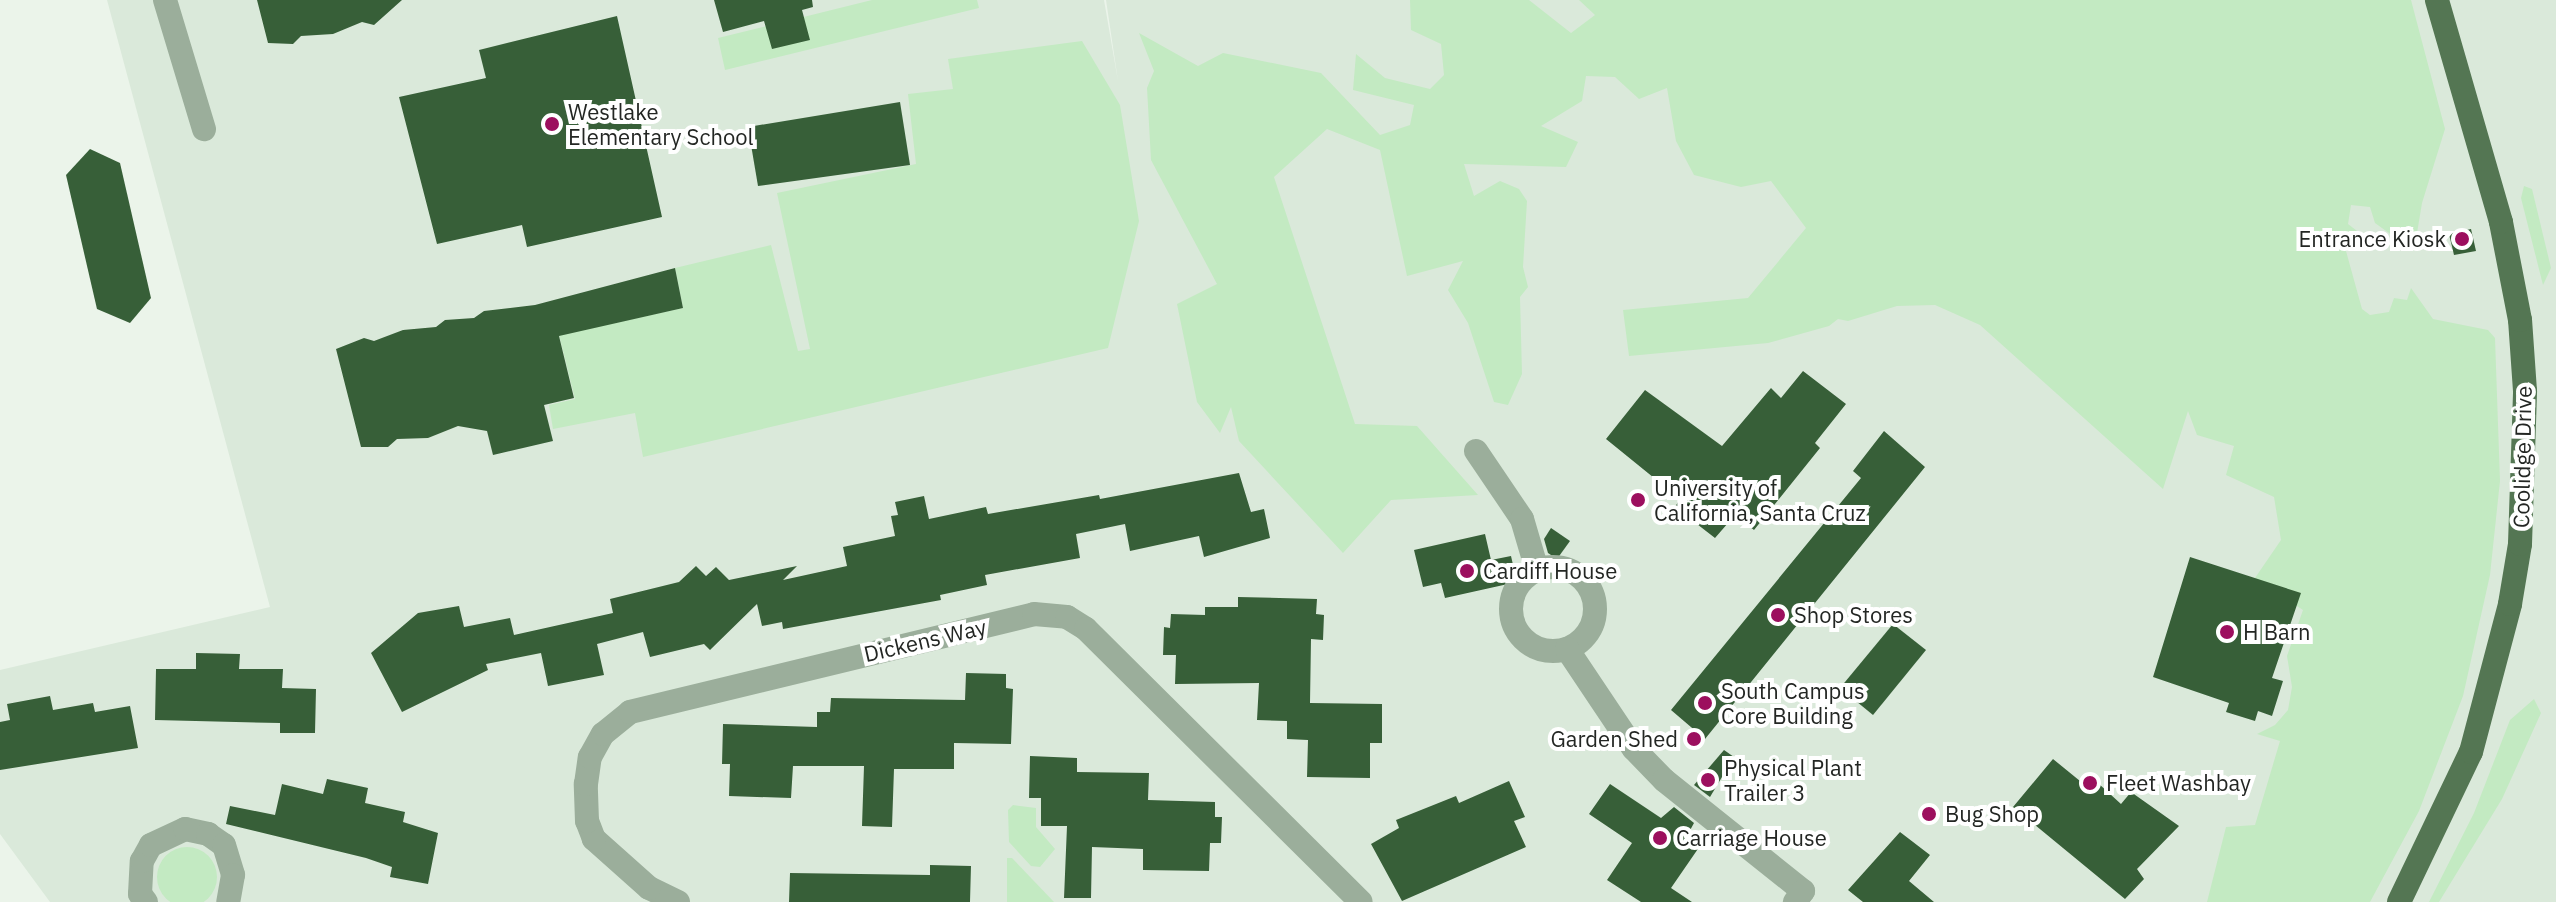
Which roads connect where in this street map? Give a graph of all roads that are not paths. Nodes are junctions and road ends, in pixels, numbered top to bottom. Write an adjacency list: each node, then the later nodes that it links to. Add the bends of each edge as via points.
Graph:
1 (165, 0): 3 (street)
2 (2437, 0): 12 (main road, Coolidge Drive, via 2501,222 2520,320 2525,391 2520,544 2471,752)
3 (204, 129)
4 (1476, 451): 5 (street, via 1522,519)
5 (1537, 570): 6 (street, via 1514,595 1513,622 1528,643); 6 (street, via 1571,571 1591,590 1594,618 1589,631)
6 (1567, 649): 11 (street, via 1634,749 1664,780 1803,891)
7 (146, 902): 8 (street, via 140,894 142,861 151,845 185,829 208,834 224,845 233,875)
8 (228, 902)
9 (678, 902): 10 (street, Dickens Way, via 649,888 594,839 587,821 590,757 603,734 630,712 1034,614 1067,617 1086,629)
10 (1361, 902)
11 (1795, 902)
12 (2399, 902)

